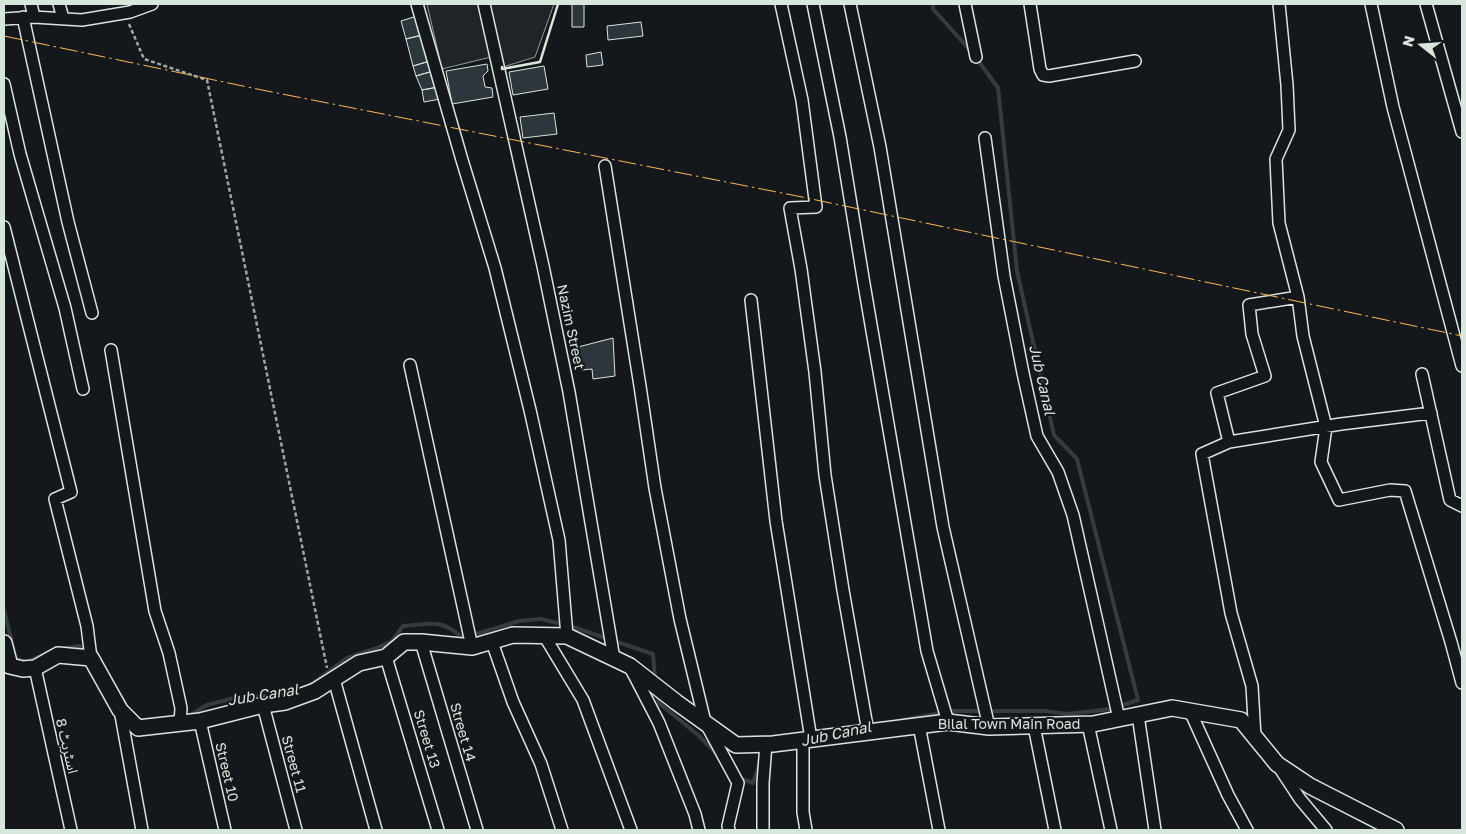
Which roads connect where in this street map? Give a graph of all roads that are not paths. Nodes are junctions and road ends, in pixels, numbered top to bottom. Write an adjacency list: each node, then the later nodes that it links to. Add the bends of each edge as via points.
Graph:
1 (31, 4): 14 (street)
2 (60, 4): 15 (street)
3 (417, 4): 36 (street, via 495,268 528,400 559,540)
4 (484, 4): 44 (street, Nazim Street, via 569,392)
5 (781, 4): 62 (street, via 802,100 816,207 790,208 816,372 826,474 843,590)
6 (813, 4): 56 (street, via 840,137 927,651)
7 (850, 4): 61 (street, via 880,147 944,527)
8 (966, 4): 17 (street)
9 (1030, 4): 18 (street, via 1043,75)
10 (1278, 4): 24 (street, via 1289,130 1276,159 1279,223)
11 (1370, 4): 29 (street)
12 (1426, 4): 20 (street)
13 (149, 5): 15 (street, via 125,13 82,20)
14 (28, 17): 15 (street); 16 (street); 26 (street, via 55,166)
15 (62, 18)
16 (4, 19)
17 (976, 57)
18 (1135, 60)
19 (4, 84): 31 (street, via 20,154 65,308)
20 (1462, 132)
21 (985, 138): 53 (street, via 1004,276 1022,373 1037,436 1058,472 1073,515)
22 (604, 166): 55 (street, via 655,488 680,619)
23 (4, 227): 43 (street, via 70,492 55,498 87,626)
24 (1298, 297): 33 (street); 34 (street, via 1249,305 1252,334 1265,376 1217,393)
25 (751, 300): 64 (street, via 776,521)
26 (92, 313)
27 (111, 350): 57 (street, via 155,611 182,708)
28 (410, 365): 41 (street)
29 (1462, 366)
30 (1422, 374): 32 (street)
31 (83, 389)
32 (1431, 413): 33 (street); 35 (street, via 1450,500)
33 (1326, 427): 34 (street); 48 (street, via 1322,462 1339,500 1390,490 1406,491)
34 (1229, 442): 63 (street, via 1202,454 1231,613 1252,686)
35 (1462, 506)
36 (567, 636): 37 (street, Bilal Town Main Road); 44 (street, Bilal Town Main Road)
37 (545, 637): 39 (street, Bilal Town Main Road, via 513,635); 75 (street, via 583,700)
38 (422, 642): 41 (street, Bilal Town Main Road); 42 (street, Bilal Town Main Road, via 404,642); 73 (street, Street 14)
39 (492, 642): 41 (street, Bilal Town Main Road); 74 (street, via 513,702 541,764)
40 (4, 643): 46 (street, via 10,666)
41 (472, 647)
42 (386, 657): 47 (street, Bilal Town Main Road, via 359,663); 72 (street, Street 13)
43 (91, 658): 46 (street, via 58,655); 50 (street, Bilal Town Main Road)
44 (614, 659): 45 (street, Bilal Town Main Road)
45 (630, 666): 55 (street, Bilal Town Main Road); 76 (street, via 659,723)
46 (35, 668): 67 (street, اسٹریٹ 8)
47 (332, 680): 49 (street, Bilal Town Main Road, via 315,691 285,702); 71 (street)
48 (1462, 683)
49 (263, 705): 54 (street, Bilal Town Main Road); 70 (street, Street 11)
50 (120, 710): 57 (street, Bilal Town Main Road, via 138,728); 68 (street)
51 (1190, 711): 52 (street, Bilal Town Main Road, via 1172,708); 63 (street, Bilal Town Main Road, via 1241,720); 84 (street)
52 (1138, 715): 53 (street, Bilal Town Main Road); 83 (street)
53 (1119, 719): 58 (street, Bilal Town Main Road)
54 (200, 720): 57 (street, Bilal Town Main Road); 69 (street, Street 10)
55 (705, 722): 65 (street, Bilal Town Main Road, via 736,745); 77 (street, via 738,783)
56 (948, 722): 59 (street, Bilal Town Main Road); 61 (street, Bilal Town Main Road)
57 (180, 724)
58 (1088, 724): 60 (street, Bilal Town Main Road); 82 (street)
59 (918, 725): 62 (street, Bilal Town Main Road); 80 (street)
60 (1034, 726): 61 (street, Bilal Town Main Road); 81 (street)
61 (990, 727)
62 (868, 732): 64 (street, Bilal Town Main Road)
63 (1256, 737): 66 (street, Bilal Town Main Road)
64 (807, 739): 65 (street, Bilal Town Main Road); 79 (street, via 803,812)
65 (766, 744): 78 (street)
66 (1277, 764): 85 (street); 86 (street, Bilal Town Main Road, via 1310,786)
67 (70, 830)
68 (142, 830)
69 (225, 830)
70 (296, 830)
71 (376, 830)
72 (438, 830)
73 (477, 830)
74 (562, 830)
75 (631, 830)
76 (699, 830)
77 (729, 830)
78 (763, 830)
79 (806, 830)
80 (939, 830)
81 (1055, 830)
82 (1111, 830)
83 (1155, 830)
84 (1247, 830)
85 (1326, 830)
86 (1396, 830)

